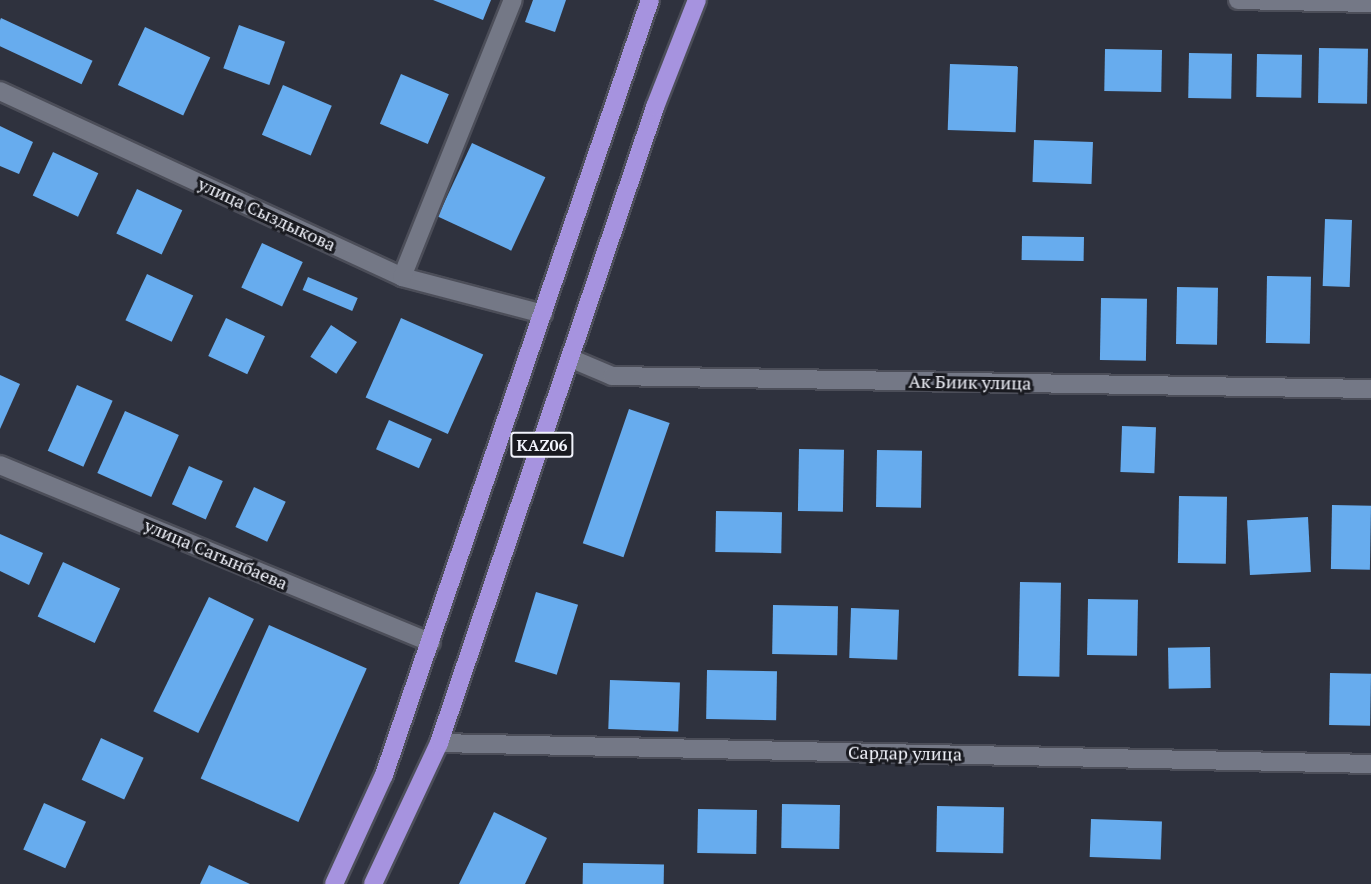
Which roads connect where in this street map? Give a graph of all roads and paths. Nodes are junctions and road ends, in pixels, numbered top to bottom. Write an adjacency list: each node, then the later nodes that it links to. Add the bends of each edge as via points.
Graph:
1 (513, 0): 7 (street)
2 (650, 0): 8 (highway, KАZ06)
3 (697, 0): 9 (highway, KАZ06, via 655,107)
4 (1238, 0): 5 (street)
5 (1371, 3)
6 (0, 91): 7 (street, улица Сыздыкова)
7 (402, 277): 8 (street, улица Сыздыкова)
8 (543, 314): 12 (highway, KАZ06)
9 (572, 359): 10 (street, Ак Биик улица, via 612,376); 13 (highway, KАZ06)
10 (1371, 389)
11 (0, 465): 12 (street, улица Сагынбаева)
12 (431, 643): 15 (highway, KАZ06, via 384,775)
13 (439, 743): 14 (street, Сардар улица); 16 (highway, KАZ06)
14 (1371, 764)
15 (334, 884)
16 (373, 884)

